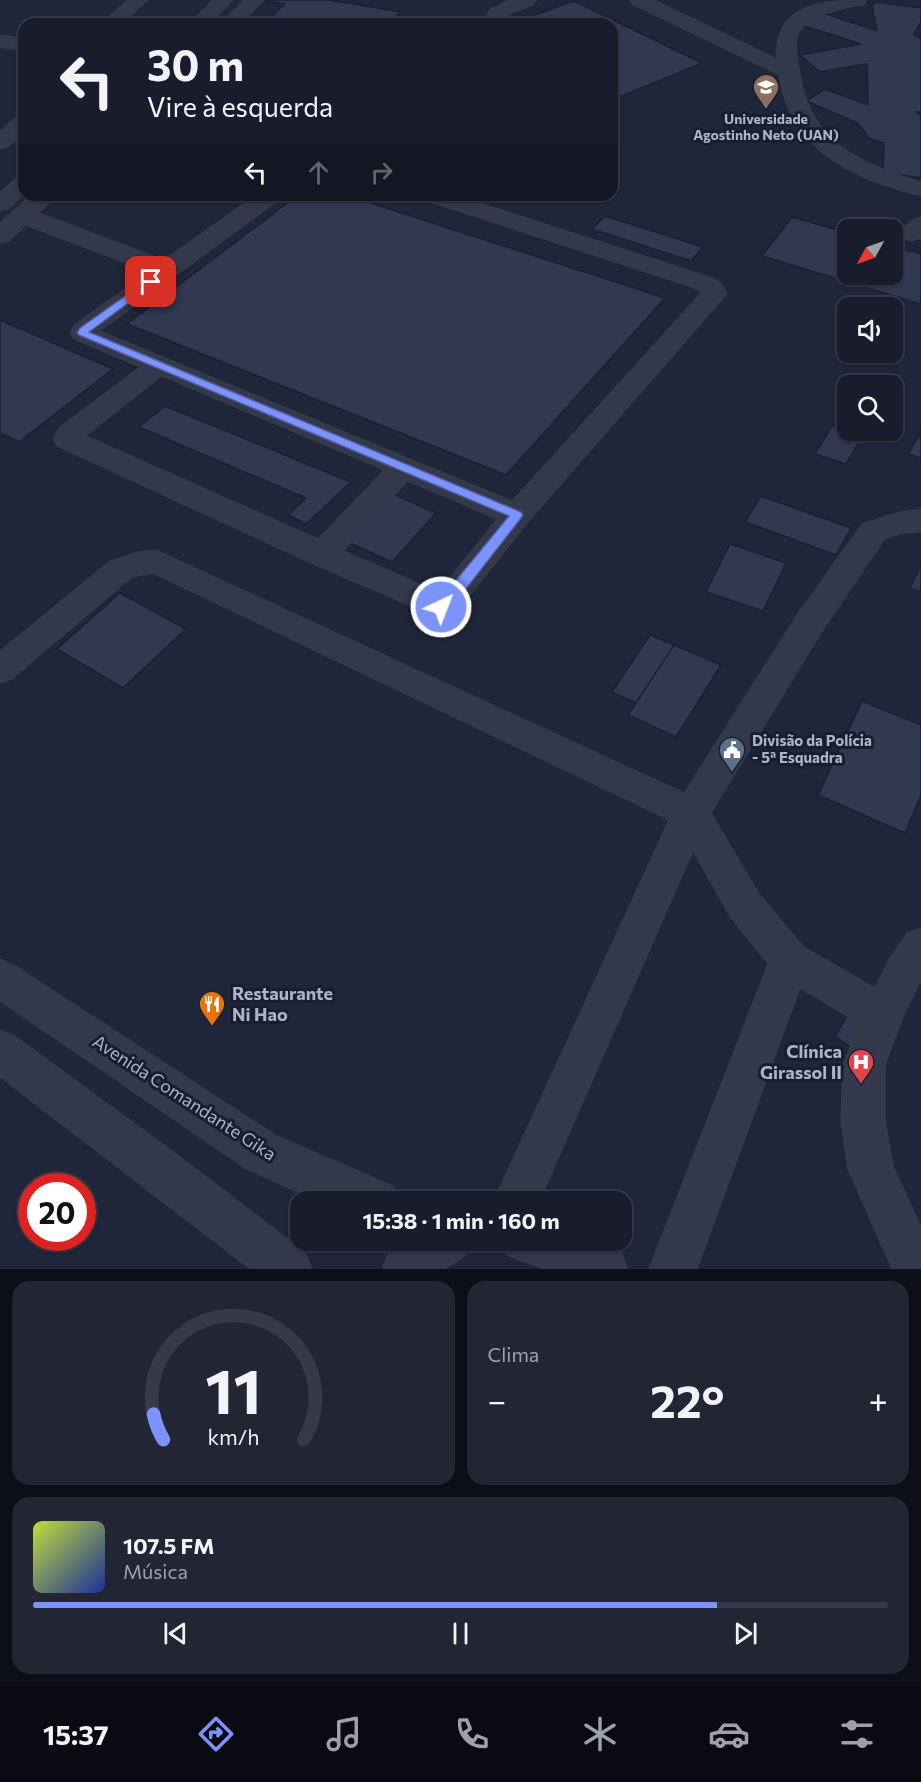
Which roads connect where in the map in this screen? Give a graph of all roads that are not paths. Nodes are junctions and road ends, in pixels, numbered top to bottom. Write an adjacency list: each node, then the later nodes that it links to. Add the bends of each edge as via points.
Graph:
1 (139, 0): 9 (street)
2 (224, 0): 10 (street)
3 (255, 0): 11 (street)
4 (528, 0): 12 (street, via 504,8)
5 (639, 0): 19 (street)
6 (799, 0): 8 (street)
7 (858, 0): 8 (street)
8 (829, 3): 19 (street, via 801,19 787,34)
9 (117, 18)
10 (205, 18)
11 (236, 18)
12 (493, 18)
13 (0, 28): 14 (street)
14 (18, 31)
15 (0, 34): 16 (street)
16 (18, 37)
17 (0, 41): 18 (street)
18 (18, 44)
19 (790, 73): 23 (street, via 793,98 805,122 823,144 857,165)
20 (18, 127): 21 (street)
21 (0, 142)
22 (18, 188): 27 (street)
23 (921, 189)
24 (39, 201): 28 (street)
25 (263, 201): 30 (street)
26 (485, 202): 33 (street, via 704,283 714,294)
27 (0, 204)
28 (24, 215): 29 (street); 30 (street)
29 (0, 236)
30 (167, 270): 31 (street, via 83,333)
31 (159, 365): 32 (street); 35 (street, via 67,439)
32 (404, 467): 33 (street); 35 (street)
33 (517, 515): 35 (street, via 441,607)
34 (921, 521): 37 (street, via 873,532 809,624)
35 (322, 555)
36 (0, 670): 37 (street, via 121,569 156,561)
37 (691, 813): 39 (street, via 746,906); 44 (street)
38 (921, 946): 41 (street, via 903,972)
39 (790, 960): 41 (street); 50 (street)
40 (0, 978): 43 (street, Avenida Comandante Gika, via 261,1152)
41 (883, 1015): 51 (street, via 864,1065 863,1120 871,1169)
42 (0, 1051): 47 (street)
43 (347, 1191)
44 (521, 1191)
45 (431, 1251): 48 (street)
46 (563, 1251): 49 (street)
47 (288, 1269)
48 (406, 1269)
49 (604, 1269)
50 (673, 1269)
51 (916, 1269)

